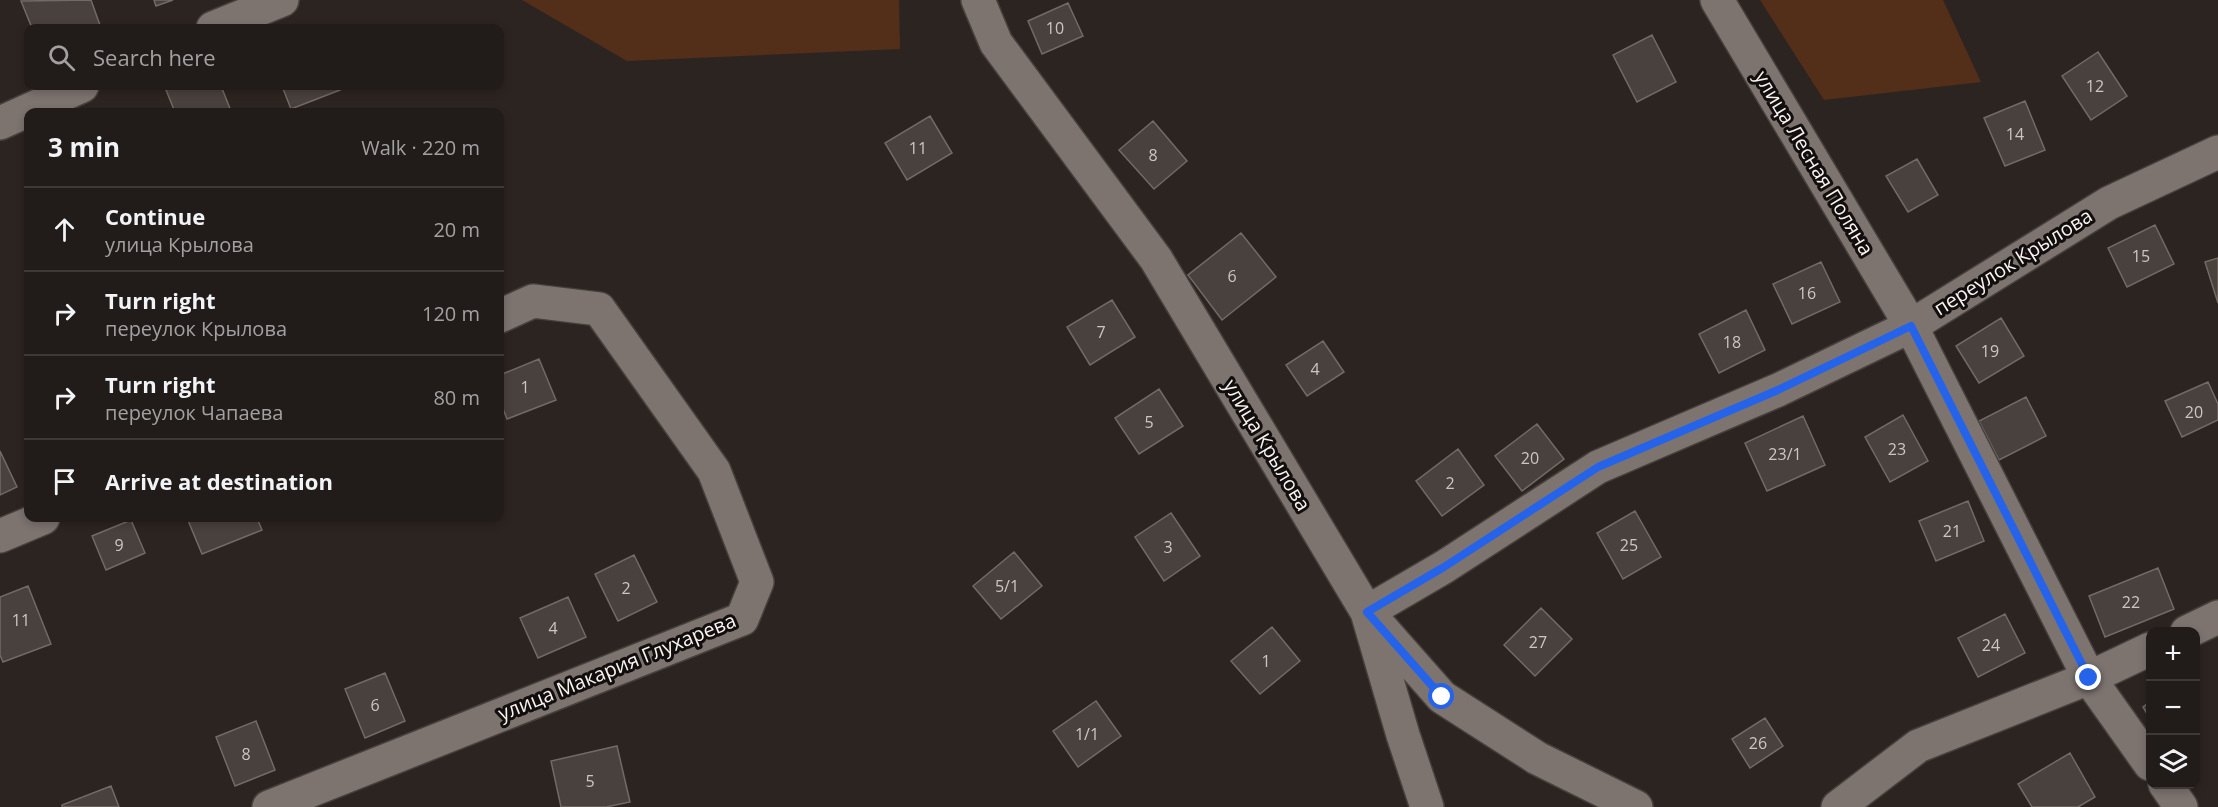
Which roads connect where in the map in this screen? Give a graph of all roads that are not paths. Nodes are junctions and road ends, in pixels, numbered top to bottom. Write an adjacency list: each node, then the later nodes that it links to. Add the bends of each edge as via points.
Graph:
1 (282, 0): 4 (street)
2 (978, 0): 14 (street, улица Крылова, via 996,43 1156,259)
3 (1717, 0): 11 (street, улица Лесная Поляна)
4 (223, 24)
5 (73, 90): 6 (street)
6 (33, 108)
7 (24, 112): 8 (street)
8 (0, 123)
9 (2218, 152): 11 (street, переулок Крылова, via 2109,203)
10 (504, 314): 21 (street, улица Макария Глухарева, via 533,301 599,309 714,471 757,582 742,619)
11 (1911, 326): 14 (street, переулок Крылова, via 1778,390 1598,467); 18 (street, улица Лесная Поляна)
12 (33, 522): 13 (street)
13 (0, 536)
14 (1367, 612): 22 (street); 23 (street, улица Крылова, via 1442,697 1537,758)
15 (2218, 617): 16 (street)
16 (2197, 627)
17 (2146, 651): 18 (street)
18 (2089, 678): 19 (street, улица Лесная Поляна); 24 (street, via 1918,746)
19 (2146, 757)
20 (2168, 789): 25 (street)
21 (268, 807)
22 (1427, 807)
23 (1636, 807)
24 (1839, 807)
25 (2181, 807)

